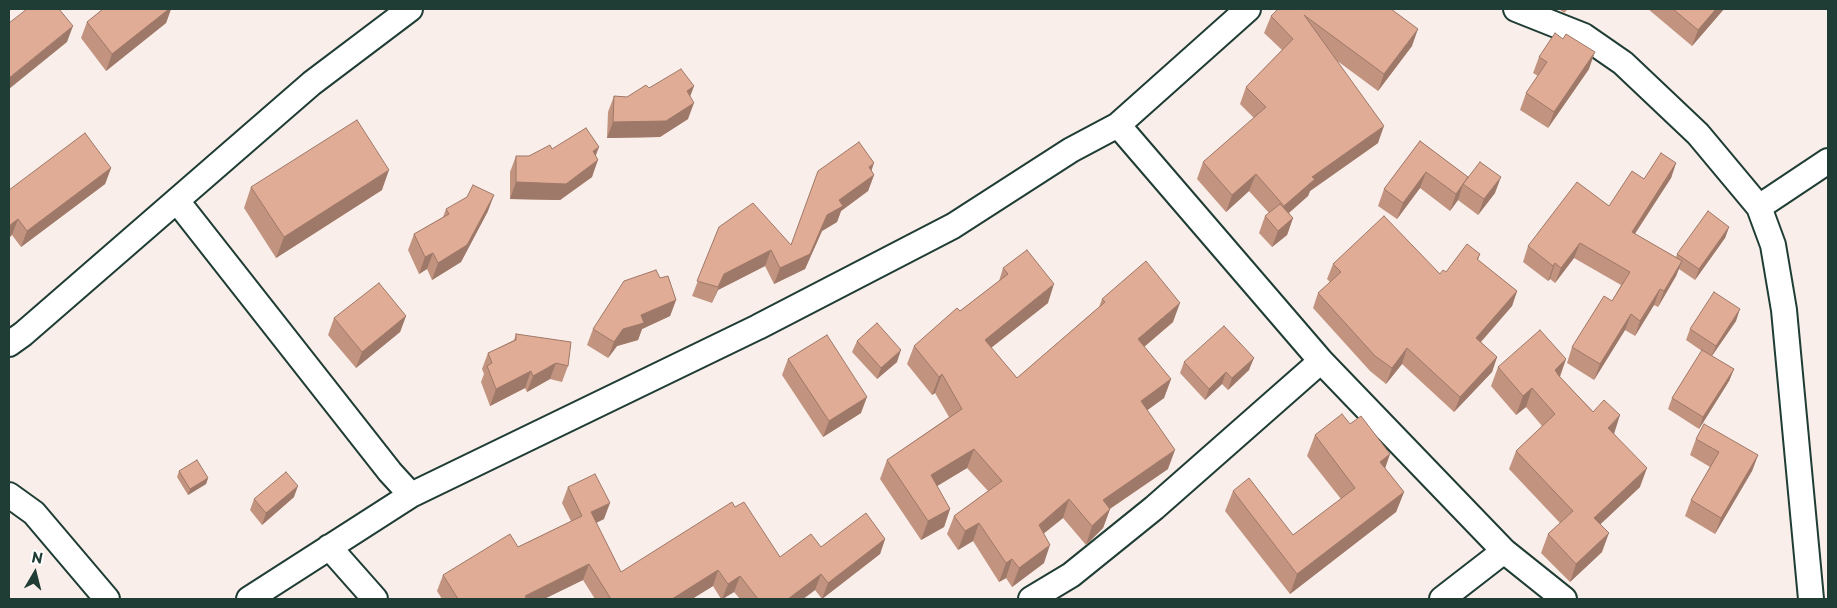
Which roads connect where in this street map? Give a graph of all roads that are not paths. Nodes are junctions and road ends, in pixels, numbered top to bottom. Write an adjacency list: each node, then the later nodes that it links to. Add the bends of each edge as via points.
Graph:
1 (410, 9): 6 (street, via 312,83)
2 (1248, 9): 4 (street)
3 (1516, 9): 7 (street, via 1584,36 1622,63 1698,134)
4 (1118, 125): 9 (street); 11 (street, via 1070,150 945,230 758,327)
5 (1828, 161): 7 (street)
6 (177, 201): 8 (street); 11 (street)
7 (1759, 207): 20 (street, via 1772,245 1784,310)
8 (9, 344)
9 (1321, 361): 13 (street); 17 (street, via 1154,508 1071,575)
10 (9, 495): 14 (street, via 34,513)
11 (411, 495): 12 (street)
12 (329, 547): 15 (street); 16 (street)
13 (1504, 551): 18 (street); 19 (street)
14 (107, 599)
15 (249, 599)
16 (375, 599)
17 (1031, 599)
18 (1442, 599)
19 (1564, 599)
20 (1811, 599)

